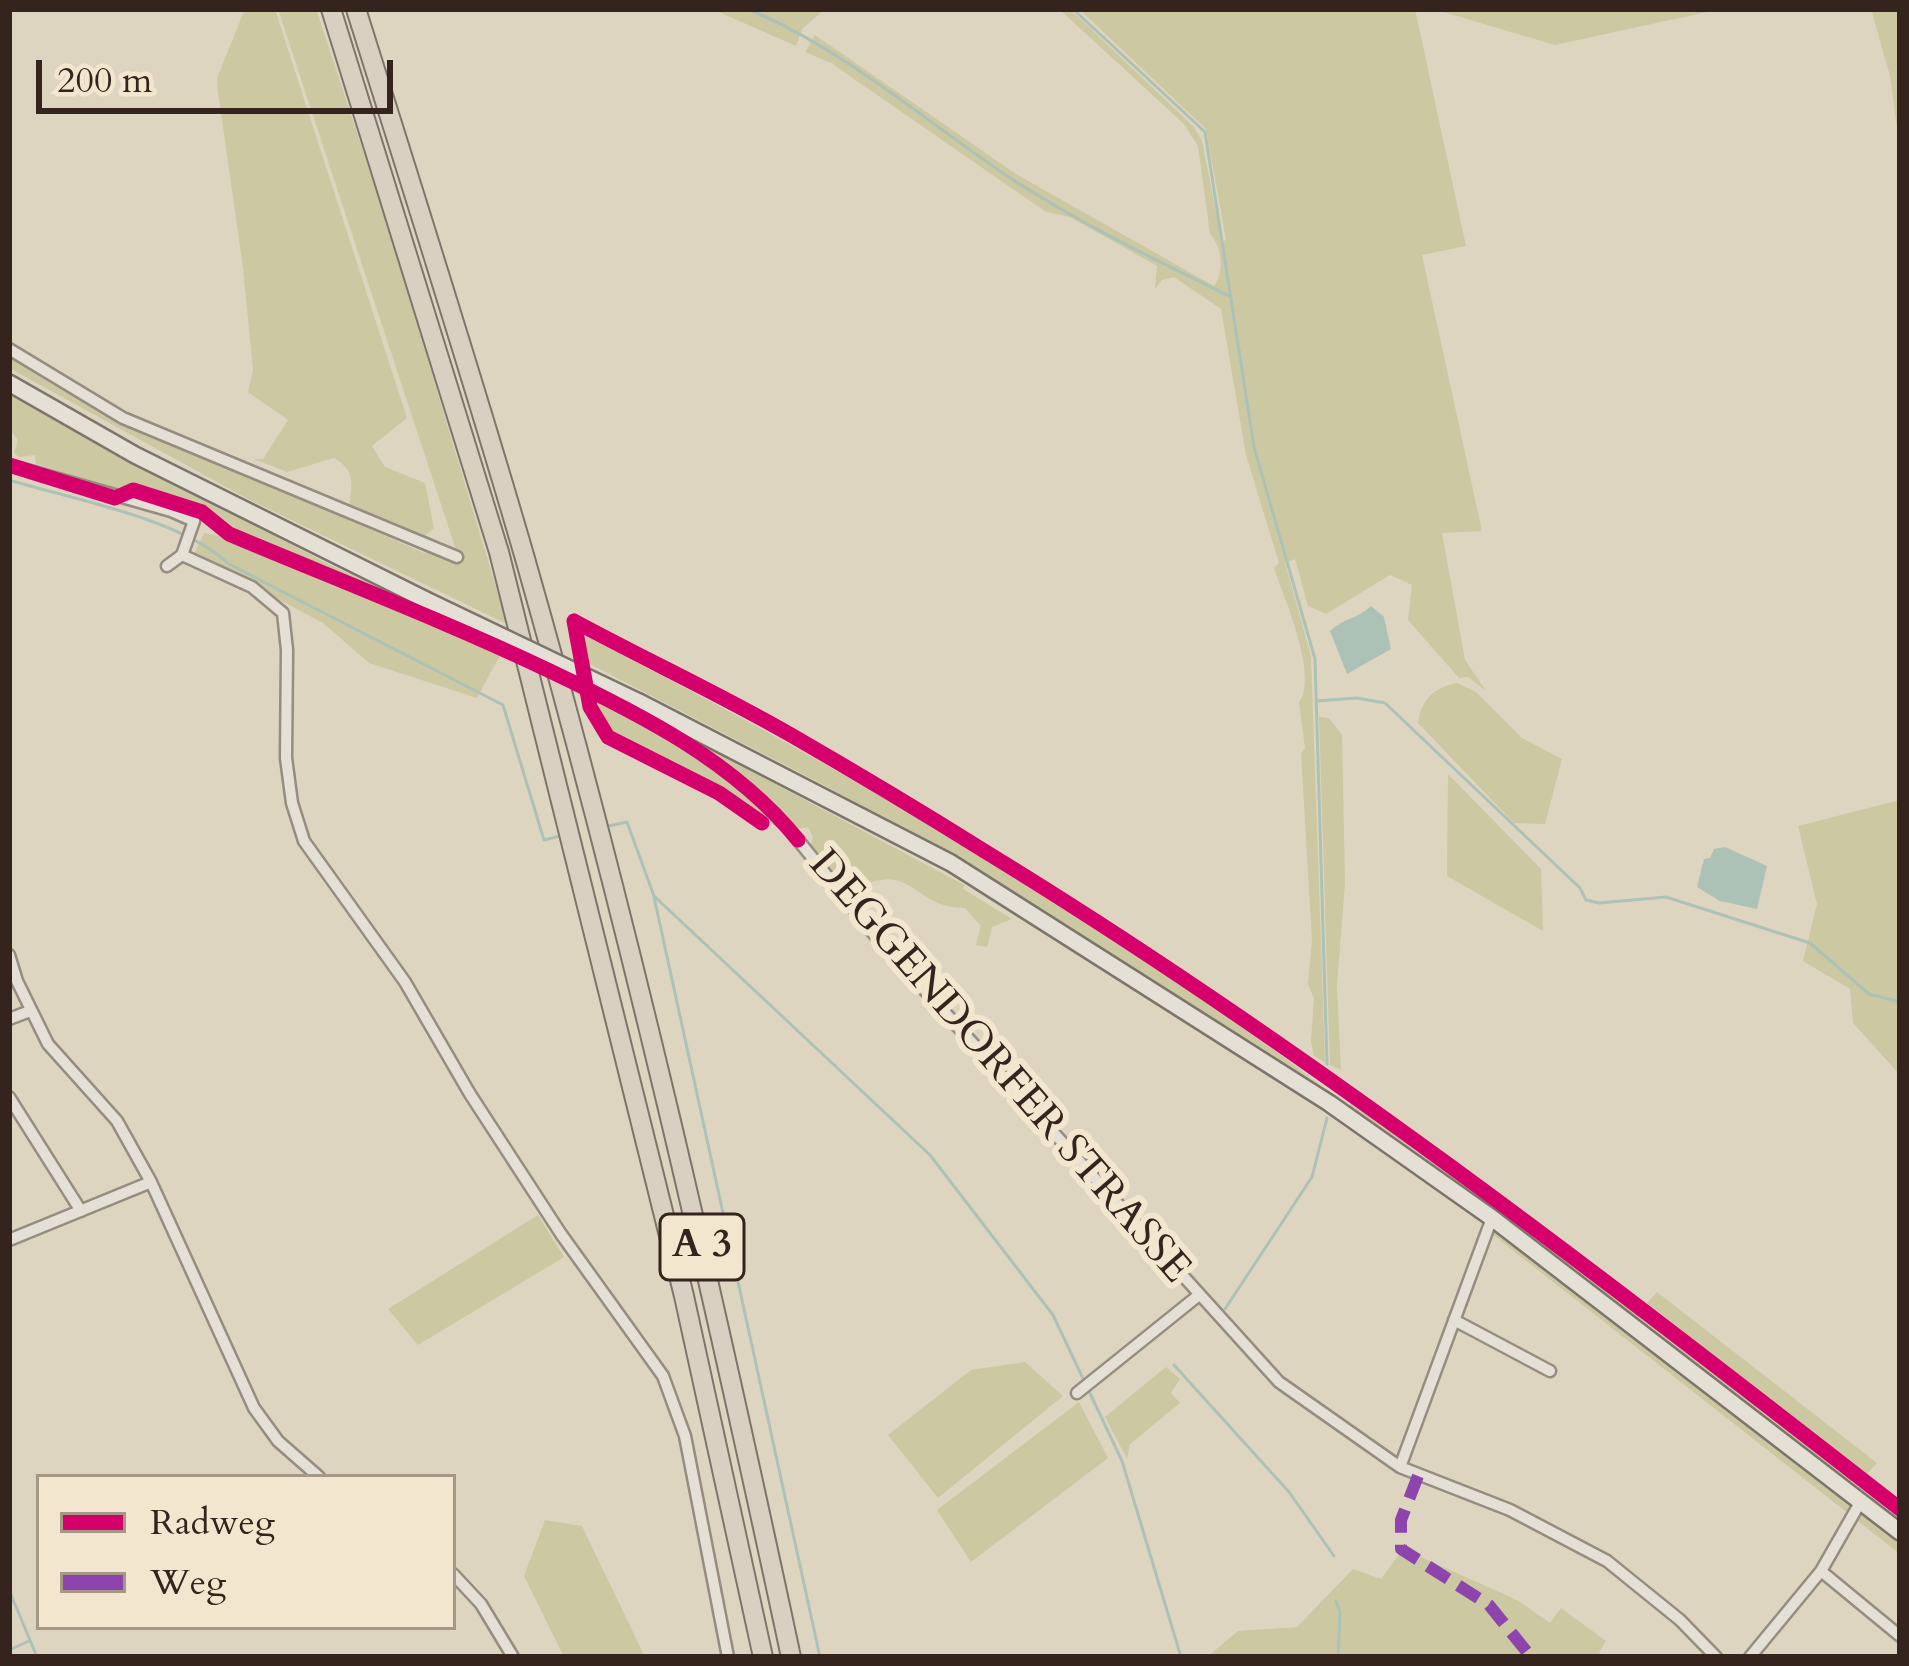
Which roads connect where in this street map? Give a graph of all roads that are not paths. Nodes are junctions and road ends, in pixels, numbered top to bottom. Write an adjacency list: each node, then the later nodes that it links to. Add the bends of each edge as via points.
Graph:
1 (332, 9): 31 (highway, A 3, via 486,504 684,1296)
2 (356, 9): 32 (highway, A 3, via 482,414 600,839 711,1285)
3 (9, 349): 7 (street, via 123,418)
4 (9, 383): 16 (main road, bridge, via 135,454 951,863 1328,1103)
5 (9, 466): 6 (street, via 194,521)
6 (186, 544): 8 (street); 30 (street, via 283,613 286,758 304,841 663,1376 685,1436)
7 (457, 557)
8 (167, 566)
9 (798, 840): 18 (street, DEGGENDORFER STRASSE)
10 (9, 955): 11 (street)
11 (31, 1011): 12 (street); 14 (street, via 48,1044 117,1120)
12 (9, 1019)
13 (9, 1097): 15 (street)
14 (151, 1182): 15 (street); 23 (street, via 254,1408)
15 (81, 1211): 17 (street)
16 (1492, 1218): 19 (street); 24 (main road)
17 (9, 1240)
18 (1199, 1295): 21 (street, DEGGENDORFER STRASSE); 22 (street, DEGGENDORFER STRASSE, via 1280,1382)
19 (1454, 1320): 20 (street); 22 (street)
20 (1550, 1371)
21 (1083, 1388)
22 (1400, 1467): 33 (street, DEGGENDORFER STRASSE, via 1510,1510 1607,1561)
23 (316, 1474)
24 (1861, 1501): 25 (main road); 26 (street)
25 (1900, 1532)
26 (1821, 1571): 28 (street); 34 (street)
27 (456, 1577): 29 (street)
28 (1900, 1636)
29 (513, 1657)
30 (728, 1657)
31 (763, 1657)
32 (791, 1657)
33 (1716, 1657)
34 (1750, 1657)

